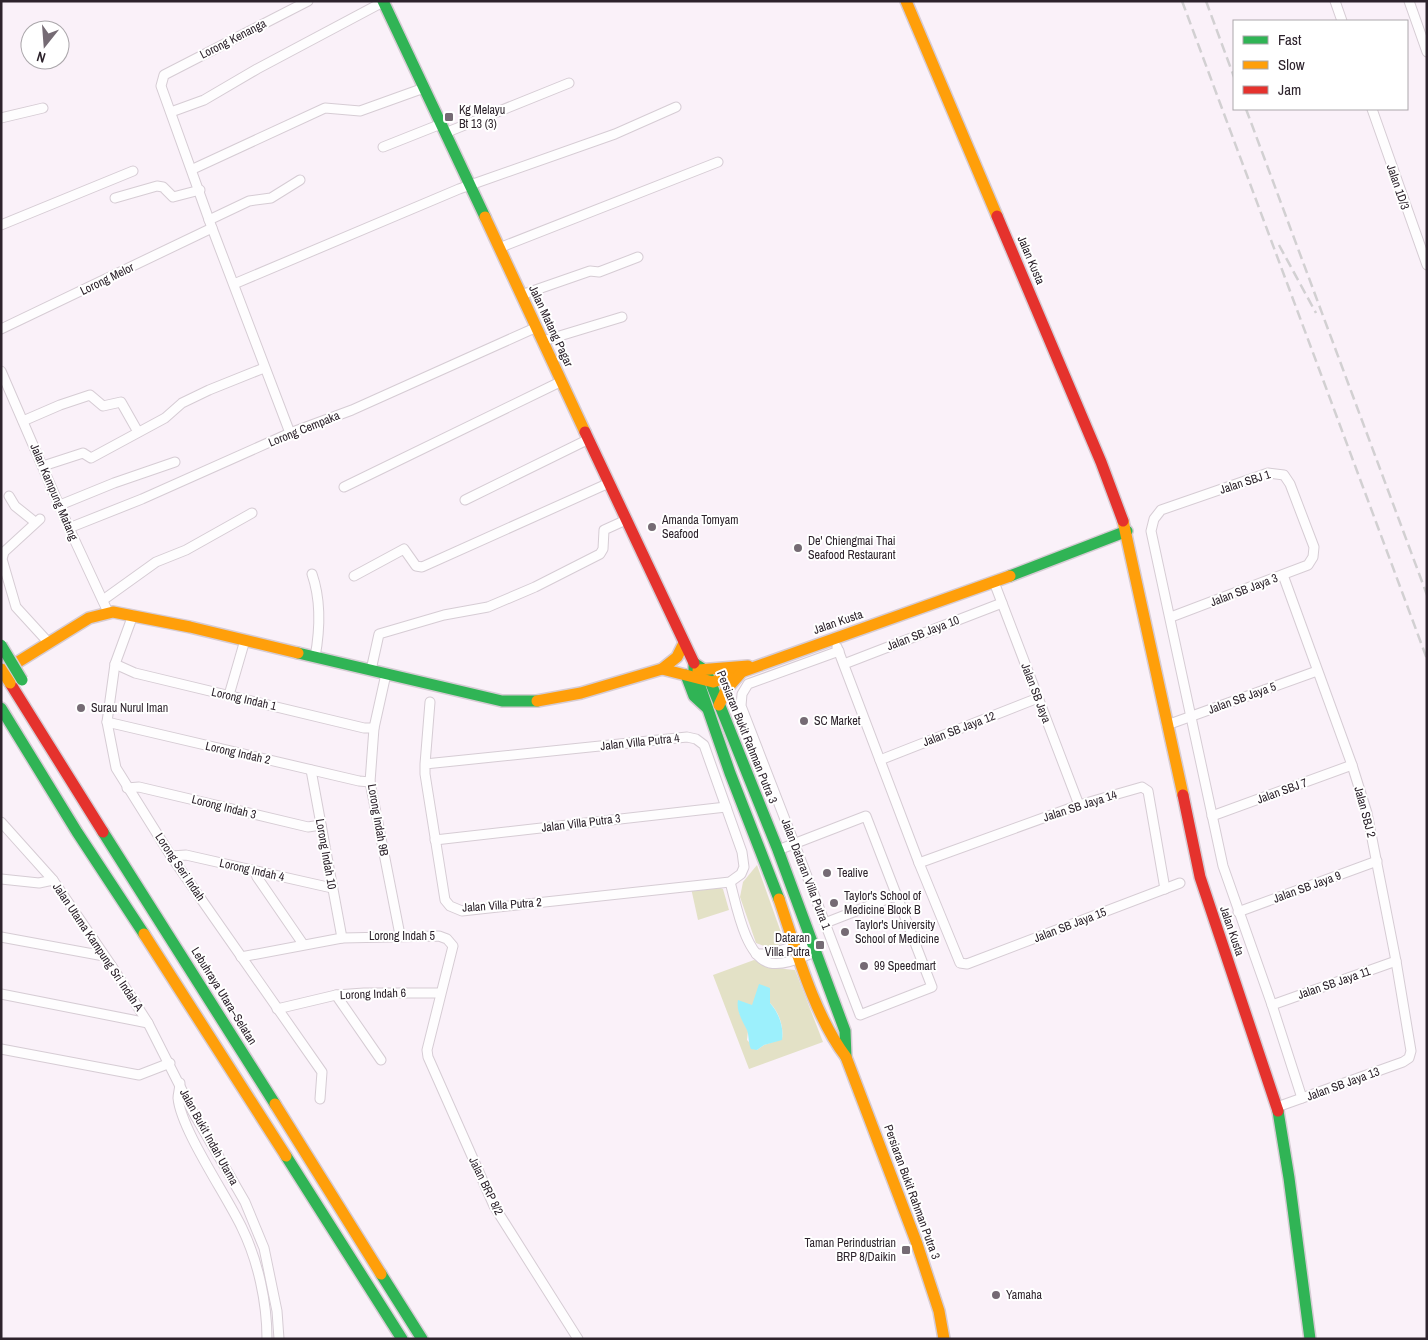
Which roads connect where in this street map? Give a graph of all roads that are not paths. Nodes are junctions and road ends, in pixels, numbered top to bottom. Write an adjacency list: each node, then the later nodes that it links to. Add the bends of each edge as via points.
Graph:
1 (308, 1): 13 (street, Lorong Kenanga, via 164,75 161,86)
2 (383, 1): 9 (main road, Jalan Matang Pagar); 13 (street, via 204,100)
3 (906, 1): 52 (main road, Jalan Kusta, via 1101,462)
4 (1335, 1): 6 (street)
5 (1409, 1): 7 (street)
6 (1342, 20)
7 (1427, 52)
8 (568, 84): 15 (street)
9 (424, 88): 15 (main road, Jalan Matang Pagar); 18 (street, via 360,111 325,108)
10 (676, 107): 21 (street, via 615,134)
11 (43, 108): 14 (street)
12 (1372, 110): 28 (street, Jalan 1D/3)
13 (171, 112): 18 (street)
14 (1, 118)
15 (443, 128): 16 (street); 21 (main road, Jalan Matang Pagar)
16 (383, 147)
17 (718, 162): 26 (street)
18 (193, 169): 22 (street)
19 (133, 171): 25 (street)
20 (300, 180): 24 (street, Lorong Melor, via 271,198 249,201)
21 (470, 186): 26 (main road, Jalan Matang Pagar); 29 (street)
22 (200, 190): 23 (street, via 173,197 157,186); 24 (street)
23 (115, 198)
24 (211, 224): 29 (street); 33 (street, Lorong Melor)
25 (1, 225)
26 (498, 248): 30 (main road, Jalan Matang Pagar)
27 (638, 257): 30 (street, via 600,272 590,271)
28 (1427, 264)
29 (234, 284): 35 (street)
30 (521, 295): 32 (main road, Jalan Matang Pagar)
31 (622, 317): 34 (street)
32 (537, 327): 34 (main road, Jalan Matang Pagar); 40 (street, Lorong Cempaka, via 352,410)
33 (1, 329)
34 (543, 341): 37 (main road, Jalan Matang Pagar)
35 (264, 368): 39 (street, via 209,390); 40 (street)
36 (1, 371): 38 (street, Jalan Kampung Matang)
37 (562, 382): 41 (main road, Jalan Matang Pagar); 45 (street)
38 (23, 421): 39 (street, via 90,395 103,406 121,402); 43 (street, Jalan Kampung Matang)
39 (138, 432): 43 (street, via 90,458 83,454)
40 (290, 433): 51 (street, Lorong Cempaka)
41 (589, 439): 44 (main road, Jalan Matang Pagar); 47 (street)
42 (174, 462): 48 (street)
43 (43, 466): 48 (street, Jalan Kampung Matang)
44 (609, 483): 50 (main road, Jalan Matang Pagar); 56 (street, via 422,567 416,566 404,549)
45 (344, 487)
46 (8, 496): 65 (street, via 15,506 37,520 4,552 2,560 16,607)
47 (465, 500)
48 (60, 505): 51 (street, Jalan Kampung Matang)
49 (252, 513): 58 (street, via 186,550 156,562)
50 (626, 520): 66 (main road, Jalan Matang Pagar); 76 (street, via 604,530 600,554 535,587 488,607 444,615 379,634)
51 (69, 528): 58 (street, Jalan Kampung Matang)
52 (1127, 531): 57 (main road, Jalan Kusta); 90 (main road, Jalan Kusta)
53 (1313, 557): 55 (street, Jalan SB Jaya 3, via 1308,565); 62 (street, Jalan SBJ 1, via 1314,547 1290,484 1278,473 1268,473 1161,510 1154,519 1152,531)
54 (312, 574): 70 (street, via 318,590)
55 (1283, 575): 62 (street, Jalan SB Jaya 3); 78 (street, Jalan SBJ 2)
56 (354, 576)
57 (994, 582): 59 (street, Jalan SB Jaya); 63 (main road, Jalan Kusta)
58 (103, 600): 60 (street, Jalan Kampung Matang)
59 (1002, 603): 73 (street, Jalan SB Jaya 10); 83 (street, Jalan SB Jaya)
60 (108, 612): 61 (main road); 65 (main road, via 89,618)
61 (133, 615): 64 (main road); 72 (street, Lorong Seri Indah)
62 (1172, 617): 88 (street)
63 (834, 638): 68 (main road, Jalan Kusta); 69 (street)
64 (245, 640): 70 (main road); 82 (street)
65 (48, 642): 77 (main road)
66 (684, 643): 75 (main road, via 677,657); 79 (main road, Jalan Matang Pagar)
67 (1, 645): 86 (main road, bridge, via 22,680 27,693)
68 (808, 647): 71 (street); 74 (main road, Jalan Kusta)
69 (839, 651): 71 (street, Jalan Dataran Villa Putra 1); 73 (street)
70 (315, 657): 76 (main road)
71 (813, 660): 106 (street, Jalan Dataran Villa Putra 1, via 748,684 742,694 741,706)
72 (115, 664): 82 (street, Lorong Indah 1, via 135,673); 89 (street, Lorong Seri Indah)
73 (844, 664): 93 (street)
74 (755, 666): 79 (main road, Jalan Kusta); 81 (main road, Jalan Kusta)
75 (666, 667): 79 (main road); 80 (main road, via 581,694 537,701 502,702)
76 (371, 670): 80 (main road)
77 (1, 671): 86 (main road, Lebuhraya Utara–Selatan, bridge)
78 (1317, 671): 88 (street, Jalan SB Jaya 5); 95 (street, Jalan SBJ 2)
79 (698, 673): 81 (main road, Jalan Kusta); 85 (main road, Persiaran Bukit Rahman Putra 3); 85 (main road, via 694,696)
80 (386, 674): 91 (street, Lorong Indah 9B)
81 (740, 674): 85 (main road)
82 (229, 695): 91 (street, Lorong Indah 1)
83 (1038, 698): 93 (street, Jalan SB Jaya 12); 100 (street, Jalan SB Jaya)
84 (430, 702): 94 (street, Jalan Villa Putra 2)
85 (714, 707): 92 (main road, Persiaran Bukit Rahman Putra 3); 97 (main road, Persiaran Bukit Rahman Putra 3)
86 (26, 708): 149 (main road, Lebuhraya Utara–Selatan)
87 (3, 710): 148 (main road, via 77,832)
88 (1191, 716): 90 (street, Jalan SB Jaya 5); 102 (street)
89 (106, 722): 96 (street, Lorong Indah 2); 99 (street, Lorong Seri Indah, via 116,768)
90 (1167, 725): 145 (main road, Jalan Kusta, via 1200,877)
91 (374, 728): 98 (street, Lorong Indah 9B)
92 (741, 758): 97 (main road, via 738,774); 107 (main road, Persiaran Bukit Rahman Putra 3)
93 (880, 760): 110 (street)
94 (424, 764): 101 (street, Jalan Villa Putra 4, via 687,737 704,745); 105 (street, Jalan Villa Putra 2)
95 (1352, 765): 102 (street, Jalan SBJ 7); 109 (street, Jalan SBJ 2)
96 (310, 770): 98 (street, Lorong Indah 2); 104 (street, Lorong Indah 10)
97 (730, 773): 126 (main road, Persiaran Bukit Rahman Putra 3, via 770,871)
98 (370, 782): 121 (street, Lorong Indah 9B)
99 (127, 788): 104 (street, Lorong Indah 3, via 139,787 308,827); 108 (street, Lorong Seri Indah)
100 (1079, 805): 110 (street, Jalan SB Jaya 14); 117 (street, Jalan SB Jaya 14, via 1140,787 1146,789)
101 (726, 807): 105 (street, Jalan Villa Putra 3); 114 (street, Jalan Villa Putra 4, via 744,867 738,879)
102 (1212, 816): 119 (street)
103 (1, 822): 113 (street, Jalan Utama Kampung Sri Indah A)
104 (321, 825): 116 (street, Lorong Indah 10)
105 (436, 840): 114 (street, Jalan Villa Putra 2, via 445,900 462,911)
106 (795, 844): 107 (street); 118 (street, via 866,816); 120 (street, Jalan Dataran Villa Putra 1)
107 (778, 850): 125 (main road, Persiaran Bukit Rahman Putra 3)
108 (171, 856): 111 (street, Lorong Indah 4, via 186,855); 128 (street, Lorong Seri Indah)
109 (1377, 861): 119 (street, Jalan SB Jaya 9); 129 (street, Jalan SBJ 2)
110 (918, 863): 117 (street, Jalan SB Jaya 15, via 956,959 967,964)
111 (255, 871): 116 (street, Lorong Indah 4); 124 (street)
112 (1, 879): 113 (street)
113 (53, 880): 127 (street, Jalan Utama Kampung Sri Indah A)
114 (730, 882): 126 (street, via 749,942 756,954 770,963 783,963)
115 (1180, 883): 117 (street, Jalan SB Jaya 15)
116 (332, 888): 123 (street, Lorong Indah 10)
117 (1165, 888)
118 (897, 895): 120 (street); 120 (street, Jalan Dataran Villa Putra 1, via 932,987 860,1015)
119 (1238, 912): 133 (street)
120 (825, 923)
121 (400, 935): 123 (street, Lorong Indah 5); 130 (street, Lorong Indah 5, via 439,936 453,946)
122 (1, 937): 127 (street)
123 (342, 938): 124 (street, Lorong Indah 5)
124 (302, 944): 128 (street, Lorong Indah 5)
125 (813, 947): 126 (street); 138 (main road, Persiaran Bukit Rahman Putra 3, via 845,1031)
126 (797, 952): 138 (main road, Persiaran Bukit Rahman Putra 3, via 831,1037)
127 (104, 956): 135 (street, Jalan Utama Kampung Sri Indah A)
128 (241, 957): 134 (street, Lorong Seri Indah)
129 (1396, 962): 133 (street, Jalan SB Jaya 11); 139 (street, Jalan SBJ 2, via 1411,1051)
130 (440, 993): 132 (street, Lorong Indah 6); 137 (street, Lorong Indah 5)
131 (1, 994): 135 (street)
132 (336, 995): 134 (street, Lorong Indah 6); 140 (street)
133 (1272, 1005): 144 (street)
134 (277, 1009): 143 (street, Lorong Seri Indah, via 322,1072)
135 (148, 1023): 141 (street, Jalan Utama Kampung Sri Indah A)
136 (1, 1049): 141 (street, via 139,1075)
137 (427, 1050): 150 (street, Jalan BRP 8/2, via 494,1206)
138 (846, 1057): 151 (main road, Persiaran Bukit Rahman Putra 3, via 918,1247 940,1312)
139 (1409, 1058): 144 (street, Jalan SB Jaya 13)
140 (381, 1060)
141 (170, 1063): 142 (street, Jalan Utama Kampung Sri Indah A)
142 (180, 1083): 146 (street, Jalan Bukit Indah Utama, via 178,1099 186,1124 253,1254 264,1300); 147 (street, Jalan Bukit Indah Utama, via 245,1202 264,1248 278,1311)
143 (320, 1098)
144 (1302, 1098): 145 (street, Jalan SB Jaya 13)
145 (1277, 1107): 152 (main road, Jalan Kusta)
146 (267, 1339)
147 (279, 1339)
148 (402, 1339)
149 (422, 1339)
150 (578, 1339)
151 (944, 1339)
152 (1310, 1339)

